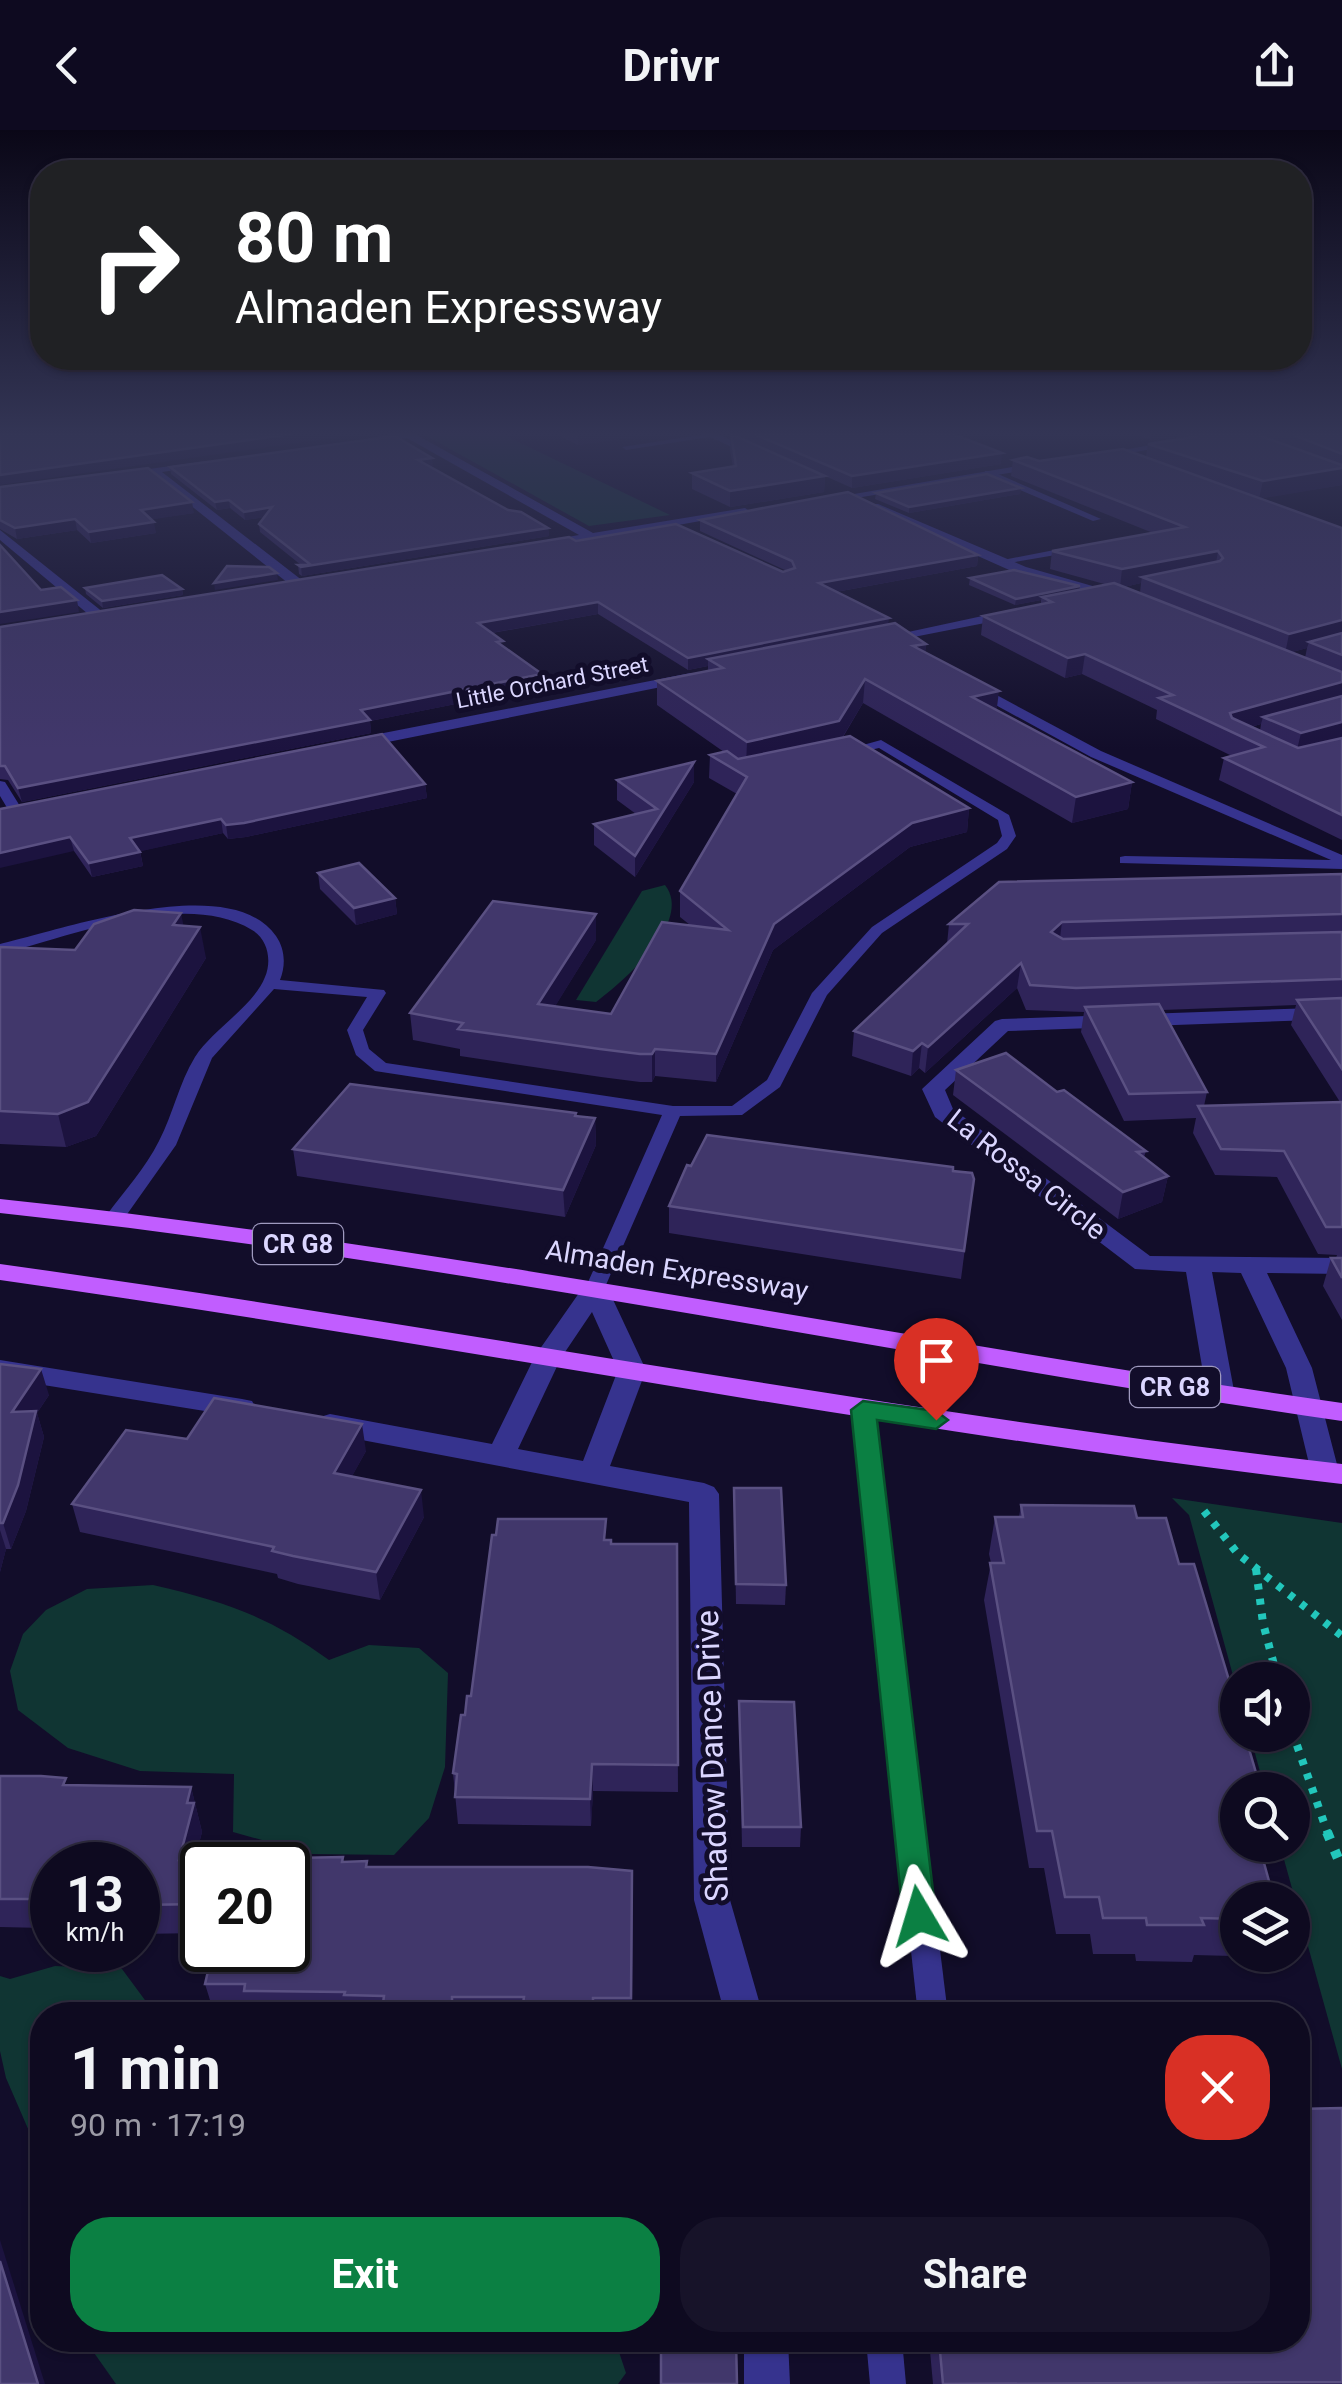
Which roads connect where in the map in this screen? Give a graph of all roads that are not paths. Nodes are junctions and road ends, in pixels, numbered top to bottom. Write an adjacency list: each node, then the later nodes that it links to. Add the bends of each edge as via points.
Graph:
1 (7, 539): 13 (street, via 106,615)
2 (241, 539): 9 (street)
3 (578, 539): 5 (street)
4 (952, 539): 7 (street)
5 (532, 547)
6 (1088, 547): 7 (lane)
7 (1003, 561): 11 (street, via 1124,595)
8 (318, 581): 9 (street)
9 (298, 584): 10 (street)
10 (279, 588)
11 (1076, 601)
12 (1040, 608): 14 (street, via 900,641)
13 (82, 619)
14 (854, 645)
15 (717, 672): 17 (street, Little Orchard Street)
16 (956, 679): 23 (lane, via 1096,754)
17 (328, 750)
18 (827, 756): 27 (lane, via 881,744 1004,818 1008,836 897,914 842,966 799,1030 785,1068 758,1099 736,1110)
19 (0, 785): 21 (lane)
20 (36, 808): 21 (street)
21 (8, 813)
22 (1124, 860): 23 (lane)
23 (1342, 862)
24 (0, 949): 25 (lane, via 156,911 204,909 240,916 268,935 276,957)
25 (271, 984): 27 (lane, via 378,993 354,1030 365,1058 381,1066); 29 (lane, via 204,1056 161,1156)
26 (1342, 1013): 32 (street, La Rossa Circle, via 1002,1025 934,1089 943,1112 1144,1264)
27 (673, 1110): 34 (lane)
28 (0, 1206): 29 (main road, Almaden Expressway / CR G8)
29 (116, 1216): 34 (main road, Almaden Expressway / CR G8)
30 (1342, 1266): 31 (street, La Rossa Circle)
31 (1251, 1267): 32 (street, La Rossa Circle); 39 (street)
32 (1198, 1268): 38 (street)
33 (0, 1272): 35 (main road, CR G8)
34 (595, 1290): 35 (street); 37 (street); 38 (main road, Almaden Expressway / CR G8)
35 (548, 1356): 37 (main road, CR G8); 44 (street)
36 (0, 1369): 41 (street)
37 (632, 1370): 40 (main road, CR G8); 45 (street)
38 (1222, 1396): 39 (main road, Almaden Expressway / CR G8)
39 (1312, 1408): 42 (main road, Almaden Expressway / CR G8); 46 (street)
40 (863, 1410): 46 (main road, CR G8); 48 (lane)
41 (265, 1412)
42 (1342, 1412)
43 (303, 1420): 44 (street)
44 (501, 1456): 45 (street)
45 (592, 1472): 47 (street, Shadow Dance Drive, via 704,1494 712,1900)
46 (1333, 1473)
47 (740, 2002)
48 (931, 2002)
49 (766, 2352): 51 (street)
50 (885, 2352): 52 (lane)
51 (767, 2384)
52 (888, 2384)

